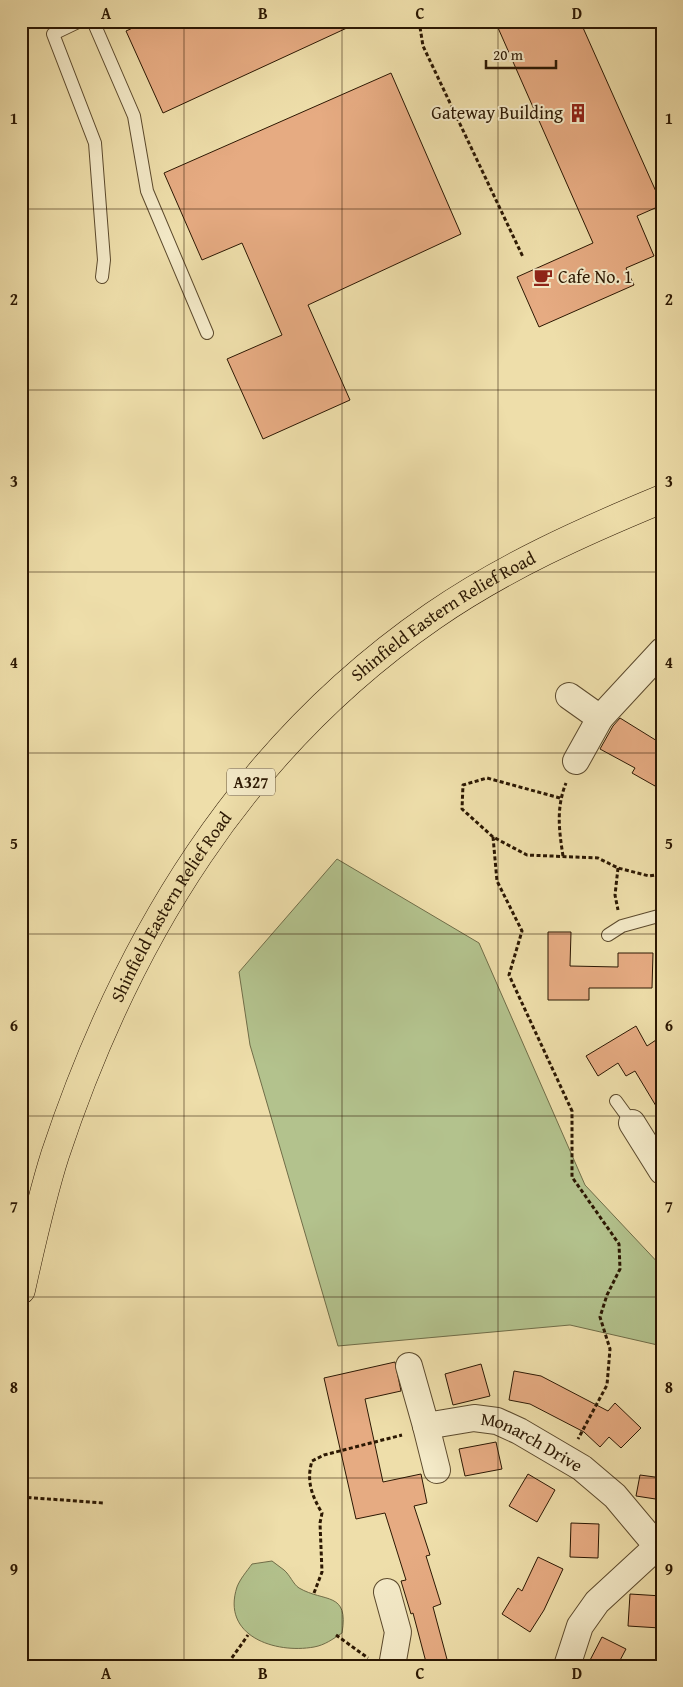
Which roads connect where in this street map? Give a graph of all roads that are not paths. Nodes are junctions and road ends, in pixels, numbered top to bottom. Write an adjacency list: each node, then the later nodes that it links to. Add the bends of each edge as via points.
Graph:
1 (80, 21): 3 (lane, via 53,34 96,143 104,260)
2 (93, 21): 4 (lane, via 134,116 147,191)
3 (102, 277)
4 (207, 333)
5 (662, 499): 15 (main road, Shinfield Eastern Relief Road / A327, via 550,547 433,615 343,687 249,783 200,851 149,935 110,1010 54,1158)
6 (662, 651): 8 (street)
7 (568, 696): 8 (street)
8 (600, 718): 9 (street)
9 (576, 761)
10 (662, 915): 11 (lane, via 622,926)
11 (608, 935)
12 (616, 1101): 13 (lane)
13 (632, 1123): 14 (street)
14 (660, 1162)
15 (21, 1290)
16 (409, 1366): 17 (street)
17 (426, 1427): 18 (street); 19 (street, Monarch Drive, via 474,1418 497,1421 582,1468 615,1496)
18 (436, 1470)
19 (660, 1547): 22 (street, via 597,1602 580,1626)
20 (386, 1592): 21 (street, via 398,1632)
21 (381, 1663)
22 (566, 1666)

